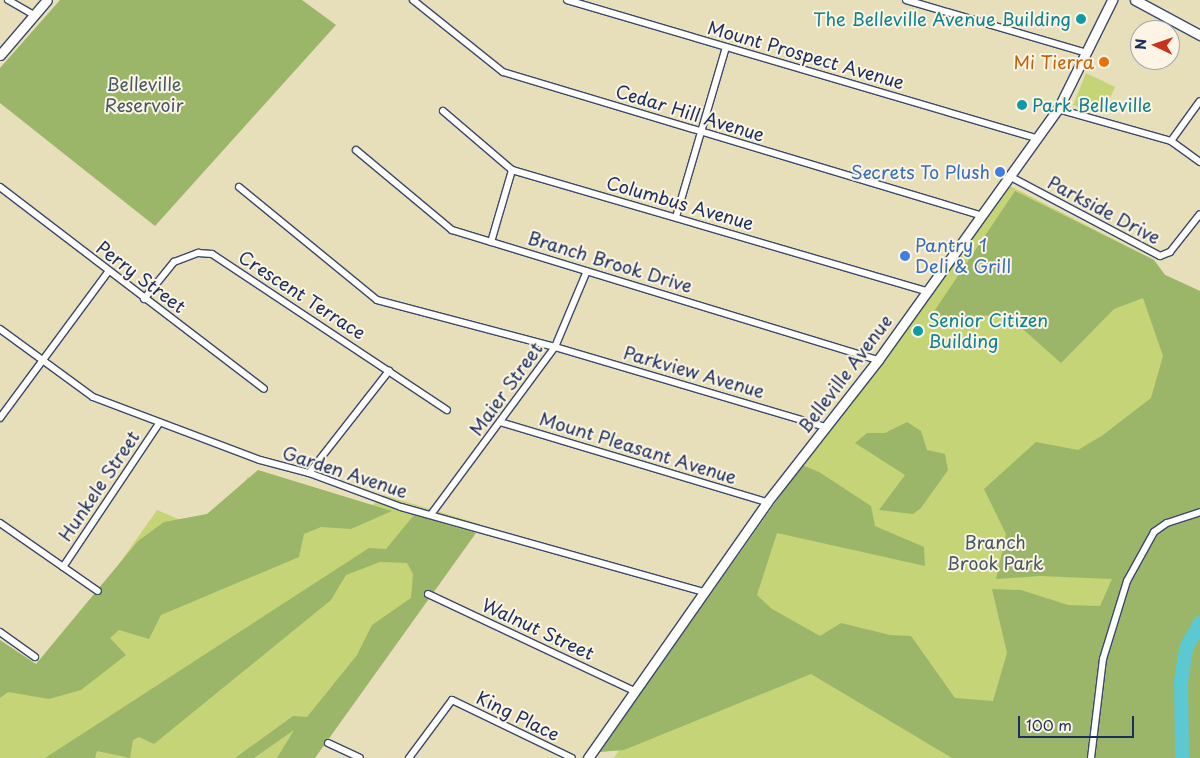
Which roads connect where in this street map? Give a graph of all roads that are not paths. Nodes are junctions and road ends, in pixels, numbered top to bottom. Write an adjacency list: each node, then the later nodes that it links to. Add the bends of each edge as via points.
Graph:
1 (8, 0): 9 (street)
2 (47, 0): 9 (main road)
3 (413, 0): 17 (street, Cedar Hill Avenue, via 503,72)
4 (568, 0): 8 (street, Mount Prospect Avenue)
5 (906, 0): 12 (street)
6 (1112, 0): 12 (main road, Belleville Avenue)
7 (1135, 0): 10 (main road)
8 (578, 1): 11 (street, Mount Prospect Avenue)
9 (34, 15): 13 (main road)
10 (1200, 35)
11 (726, 47): 17 (street); 18 (street, Mount Prospect Avenue)
12 (1087, 53): 15 (main road, Belleville Avenue)
13 (0, 55)
14 (1200, 102): 19 (street)
15 (1058, 109): 18 (main road, Belleville Avenue); 19 (street)
16 (443, 111): 22 (street, Columbus Avenue)
17 (701, 132): 27 (street, Cedar Hill Avenue); 28 (street)
18 (1037, 138): 23 (main road, Belleville Avenue)
19 (1172, 141): 21 (street)
20 (356, 150): 29 (street, Branch Brook Drive, via 452,230)
21 (1200, 162)
22 (512, 170): 28 (street, Columbus Avenue); 29 (street)
23 (1009, 176): 26 (street, Parkside Drive, via 1160,256 1170,252); 27 (main road, Belleville Avenue)
24 (239, 187): 35 (street, Parkview Avenue, via 377,300)
25 (0, 188): 31 (street, Perry Street)
26 (1200, 214)
27 (980, 215): 32 (main road, Belleville Avenue)
28 (676, 217): 32 (street, Columbus Avenue)
29 (491, 242): 30 (street, Branch Brook Drive)
30 (587, 271): 35 (street, Maier Street); 36 (street, Branch Brook Drive)
31 (108, 272): 33 (street, Perry Street); 37 (street)
32 (927, 291): 36 (main road, Belleville Avenue)
33 (144, 299): 38 (street, Crescent Terrace, via 174,262 198,253 212,254); 39 (street, Perry Street)
34 (0, 329): 37 (street, Garden Avenue)
35 (555, 347): 43 (street, Maier Street); 44 (street, Parkview Avenue)
36 (878, 360): 44 (main road, Belleville Avenue)
37 (41, 361): 41 (street); 42 (street, Garden Avenue, via 94,397)
38 (389, 371): 40 (street, Crescent Terrace); 45 (street)
39 (264, 389)
40 (447, 410)
41 (0, 418)
42 (160, 422): 45 (street, Garden Avenue, via 260,460); 50 (street, Hunkele Street)
43 (500, 422): 46 (street, Mount Pleasant Avenue); 48 (street, Maier Street)
44 (825, 427): 46 (main road, Belleville Avenue)
45 (309, 473): 48 (street, Garden Avenue, via 401,507)
46 (767, 502): 52 (main road, Belleville Avenue)
47 (1200, 512): 62 (street, via 1167,523 1154,532 1126,581 1103,659)
48 (432, 513): 52 (street, Garden Avenue)
49 (0, 523): 50 (street)
50 (63, 567): 51 (street)
51 (98, 591)
52 (703, 592): 56 (main road, Belleville Avenue)
53 (428, 594): 56 (street, Walnut Street)
54 (0, 632): 55 (street)
55 (35, 657)
56 (634, 691): 61 (main road, Belleville Avenue)
57 (328, 743): 58 (street)
58 (360, 758)
59 (409, 758): 60 (street, King Place, via 452,700)
60 (572, 758)
61 (588, 758)
62 (1091, 758)

